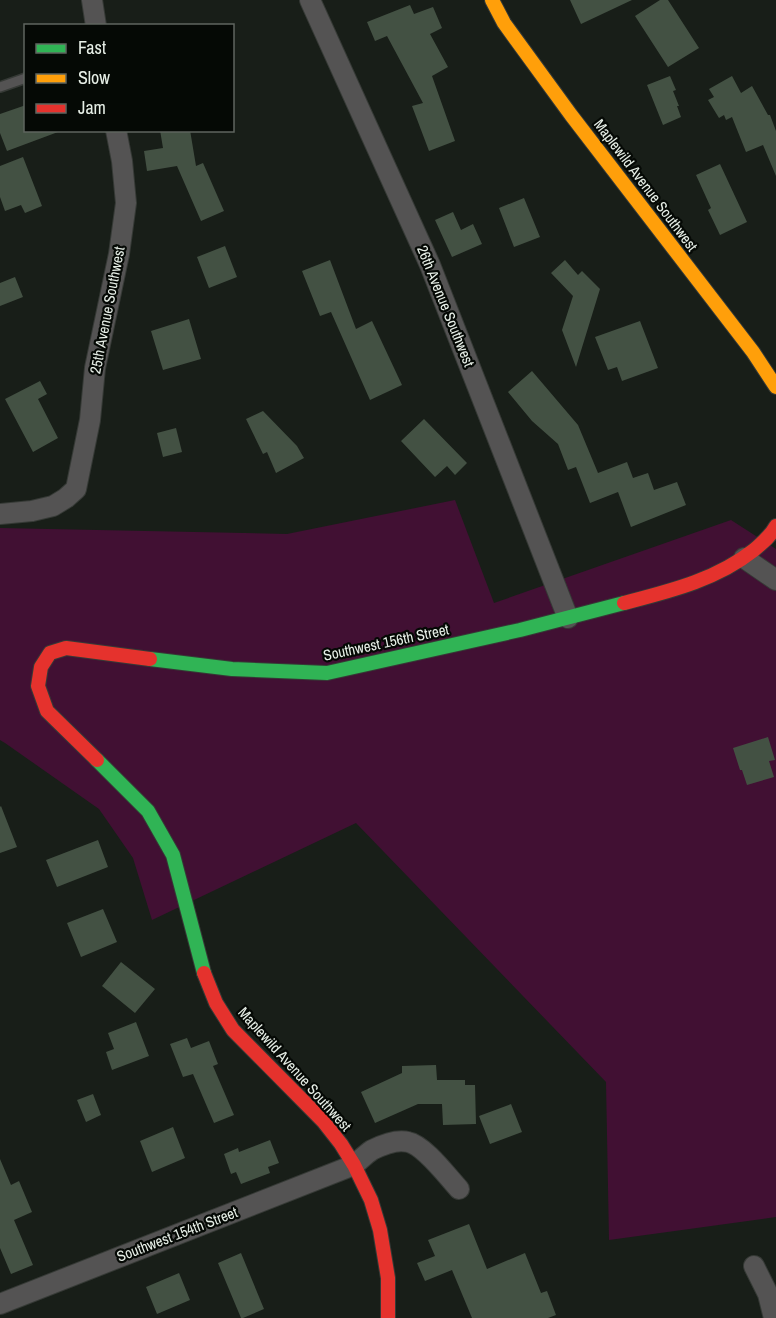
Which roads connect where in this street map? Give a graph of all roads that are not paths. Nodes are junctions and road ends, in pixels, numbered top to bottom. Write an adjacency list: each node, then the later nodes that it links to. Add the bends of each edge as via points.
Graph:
1 (92, 0): 4 (street)
2 (310, 0): 13 (street, 26th Avenue Southwest, via 430,265)
3 (492, 0): 8 (street, Maplewild Avenue Southwest, via 504,23)
4 (96, 24)
5 (24, 79): 6 (lane)
6 (0, 87)
7 (116, 132): 9 (street, 25th Avenue Southwest, via 126,203 76,489 53,506)
8 (776, 387)
9 (0, 514)
10 (776, 526): 11 (street, via 770,537)
11 (744, 558): 12 (street); 13 (street, Southwest 156th Street, via 679,589)
12 (776, 580)
13 (568, 618): 14 (street, Southwest 156th Street, via 327,673 232,669 66,648 50,653 41,666 38,686)
14 (47, 711): 15 (street, Maplewild Avenue Southwest, via 147,812 173,855 201,966 216,1003 233,1030 323,1121)
15 (354, 1165): 16 (street, Southwest 154th Street, via 372,1150 406,1141 429,1156); 18 (street, Southwest 154th Street); 19 (street, Maplewild Avenue Southwest, via 380,1230 388,1278)
16 (459, 1188)
17 (754, 1266): 20 (street, via 768,1294)
18 (0, 1304)
19 (388, 1318)
20 (774, 1318)

